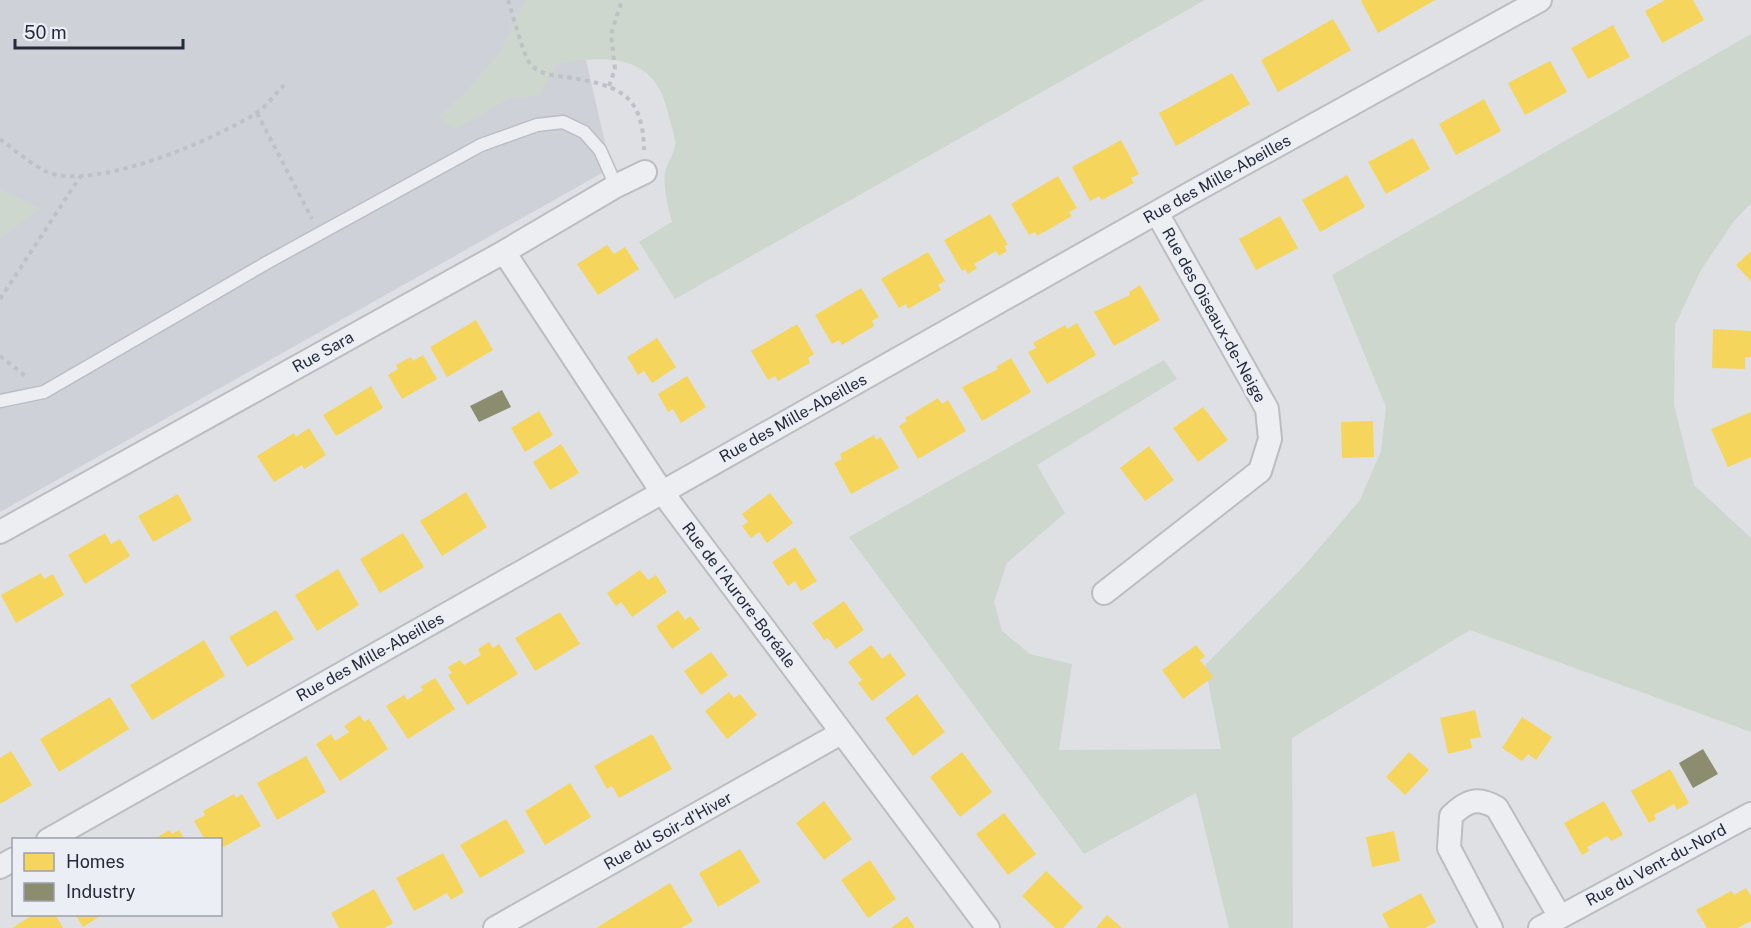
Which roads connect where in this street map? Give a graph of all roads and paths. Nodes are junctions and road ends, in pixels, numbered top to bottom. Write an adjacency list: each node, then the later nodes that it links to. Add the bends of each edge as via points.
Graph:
1 (508, 0): 5 (path, via 530,64 548,75)
2 (622, 0): 5 (path, via 611,34 615,69)
3 (1540, 0): 11 (street, Rue des Mille-Abeilles)
4 (284, 85): 6 (path)
5 (609, 86): 8 (path, via 633,103 644,124)
6 (257, 113): 9 (path, via 201,142 127,168); 12 (path)
7 (0, 139): 9 (path, via 46,171)
8 (645, 172): 10 (street, Rue Sara)
9 (80, 177): 14 (path)
10 (616, 186): 12 (lane, via 600,150 584,132 563,123 537,125 481,145); 13 (street, Rue Sara)
11 (1157, 213): 18 (street, Rue des Mille-Abeilles); 20 (street, Rue des Oiseaux-de-Neige, via 1267,409 1270,439 1260,471)
12 (319, 234): 16 (lane)
13 (504, 252): 18 (street, Rue de l'Aurore-Boréale); 19 (street, Rue Sara)
14 (0, 299)
15 (0, 357): 16 (path)
16 (44, 392): 17 (lane)
17 (0, 401)
18 (662, 492): 21 (street, Rue de l'Aurore-Boréale); 23 (street, Rue des Mille-Abeilles)
19 (0, 532)
20 (1104, 593)
21 (841, 734): 25 (street, Rue du Soir-d'Hiver); 26 (street, Rue de l'Aurore-Boréale)
22 (1751, 813): 24 (street, Rue du Vent-du-Nord)
23 (52, 838)
24 (1560, 917): 27 (street, via 1497,808 1484,800 1472,800 1450,816 1449,848); 28 (street, Rue du Vent-du-Nord)
25 (495, 928)
26 (988, 928)
27 (1491, 928)
28 (1540, 928)

